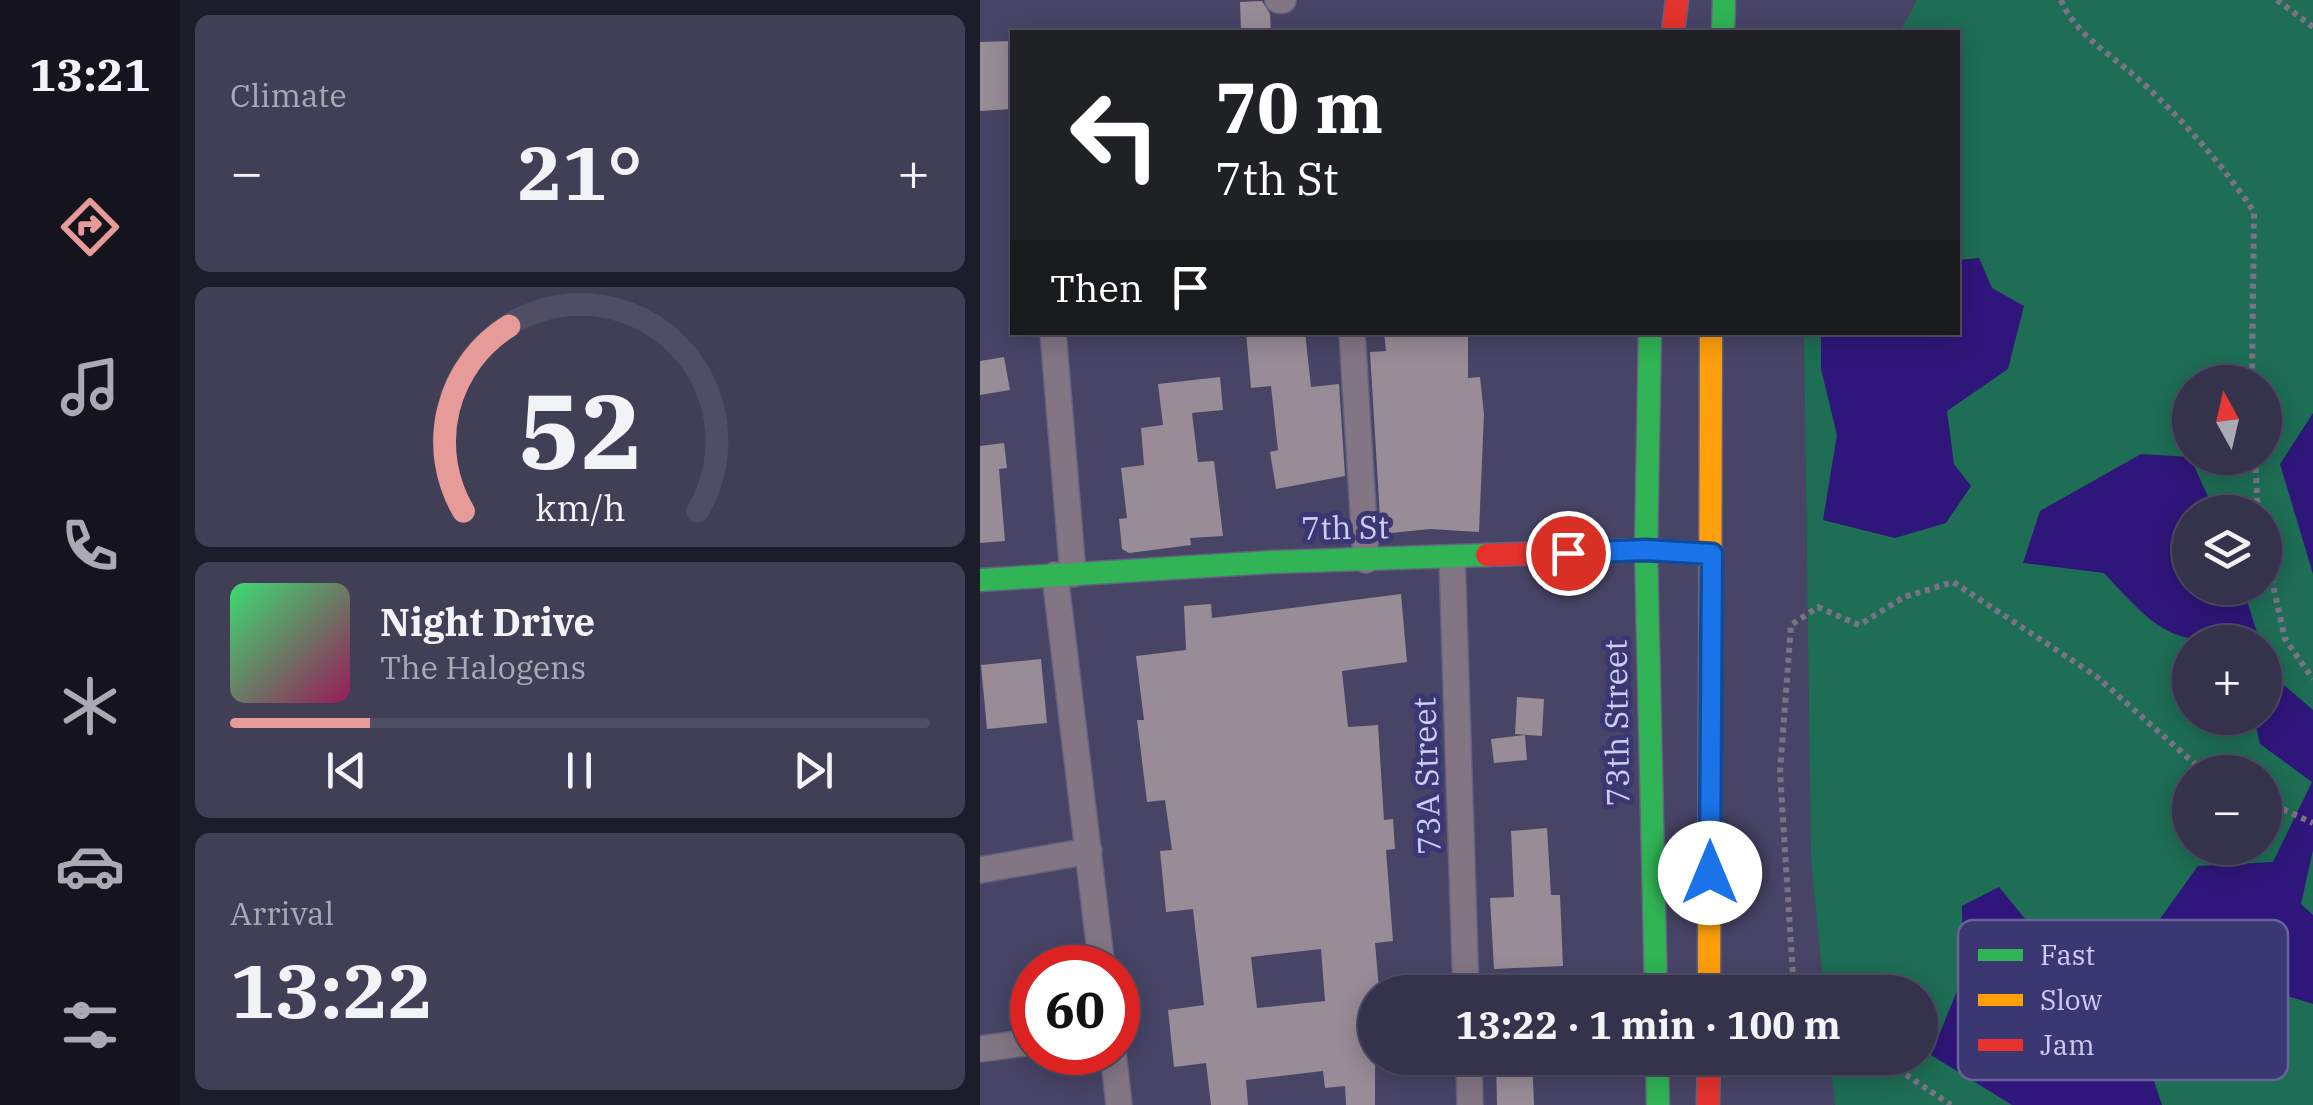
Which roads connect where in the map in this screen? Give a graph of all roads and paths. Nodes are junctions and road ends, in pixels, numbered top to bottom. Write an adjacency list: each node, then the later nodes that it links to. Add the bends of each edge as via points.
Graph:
1 (1676, 0): 6 (main road)
2 (1724, 0): 7 (main road)
3 (2060, 0): 12 (path, via 2078,29 2139,79 2254,212)
4 (2277, 0): 5 (path)
5 (2313, 27)
6 (1673, 30)
7 (1723, 30)
8 (1053, 335): 17 (street)
9 (1352, 335): 16 (street)
10 (1650, 335): 13 (main road, 73th Street)
11 (1711, 335): 14 (main road)
12 (2252, 365)
13 (1646, 550): 14 (main road, 7th St); 15 (main road, 7th St); 28 (main road, 73th Street)
14 (1712, 554): 29 (main road)
15 (1452, 558): 16 (main road, 7th St); 27 (street, 73A Street)
16 (1366, 560): 17 (main road, 7th St)
17 (1064, 575): 18 (main road, 7th St); 24 (street)
18 (980, 580)
19 (2277, 605): 20 (path, via 2285,639)
20 (2313, 680)
21 (2185, 755): 30 (path, via 2096,676 1953,582 1904,597 1859,624 1818,607 1791,625 1780,772)
22 (2282, 809): 23 (path)
23 (2313, 823)
24 (1088, 852): 25 (street); 26 (street)
25 (980, 870)
26 (1099, 945)
27 (1465, 975)
28 (1656, 975)
29 (1709, 975)
30 (1793, 975)
31 (1010, 1045): 32 (street)
32 (980, 1049)
33 (1115, 1075): 38 (street)
34 (1469, 1075): 39 (street)
35 (1657, 1075): 40 (main road)
36 (1709, 1075): 41 (main road)
37 (1906, 1075): 42 (path)
38 (1119, 1105)
39 (1470, 1105)
40 (1658, 1105)
41 (1708, 1105)
42 (1951, 1105)

